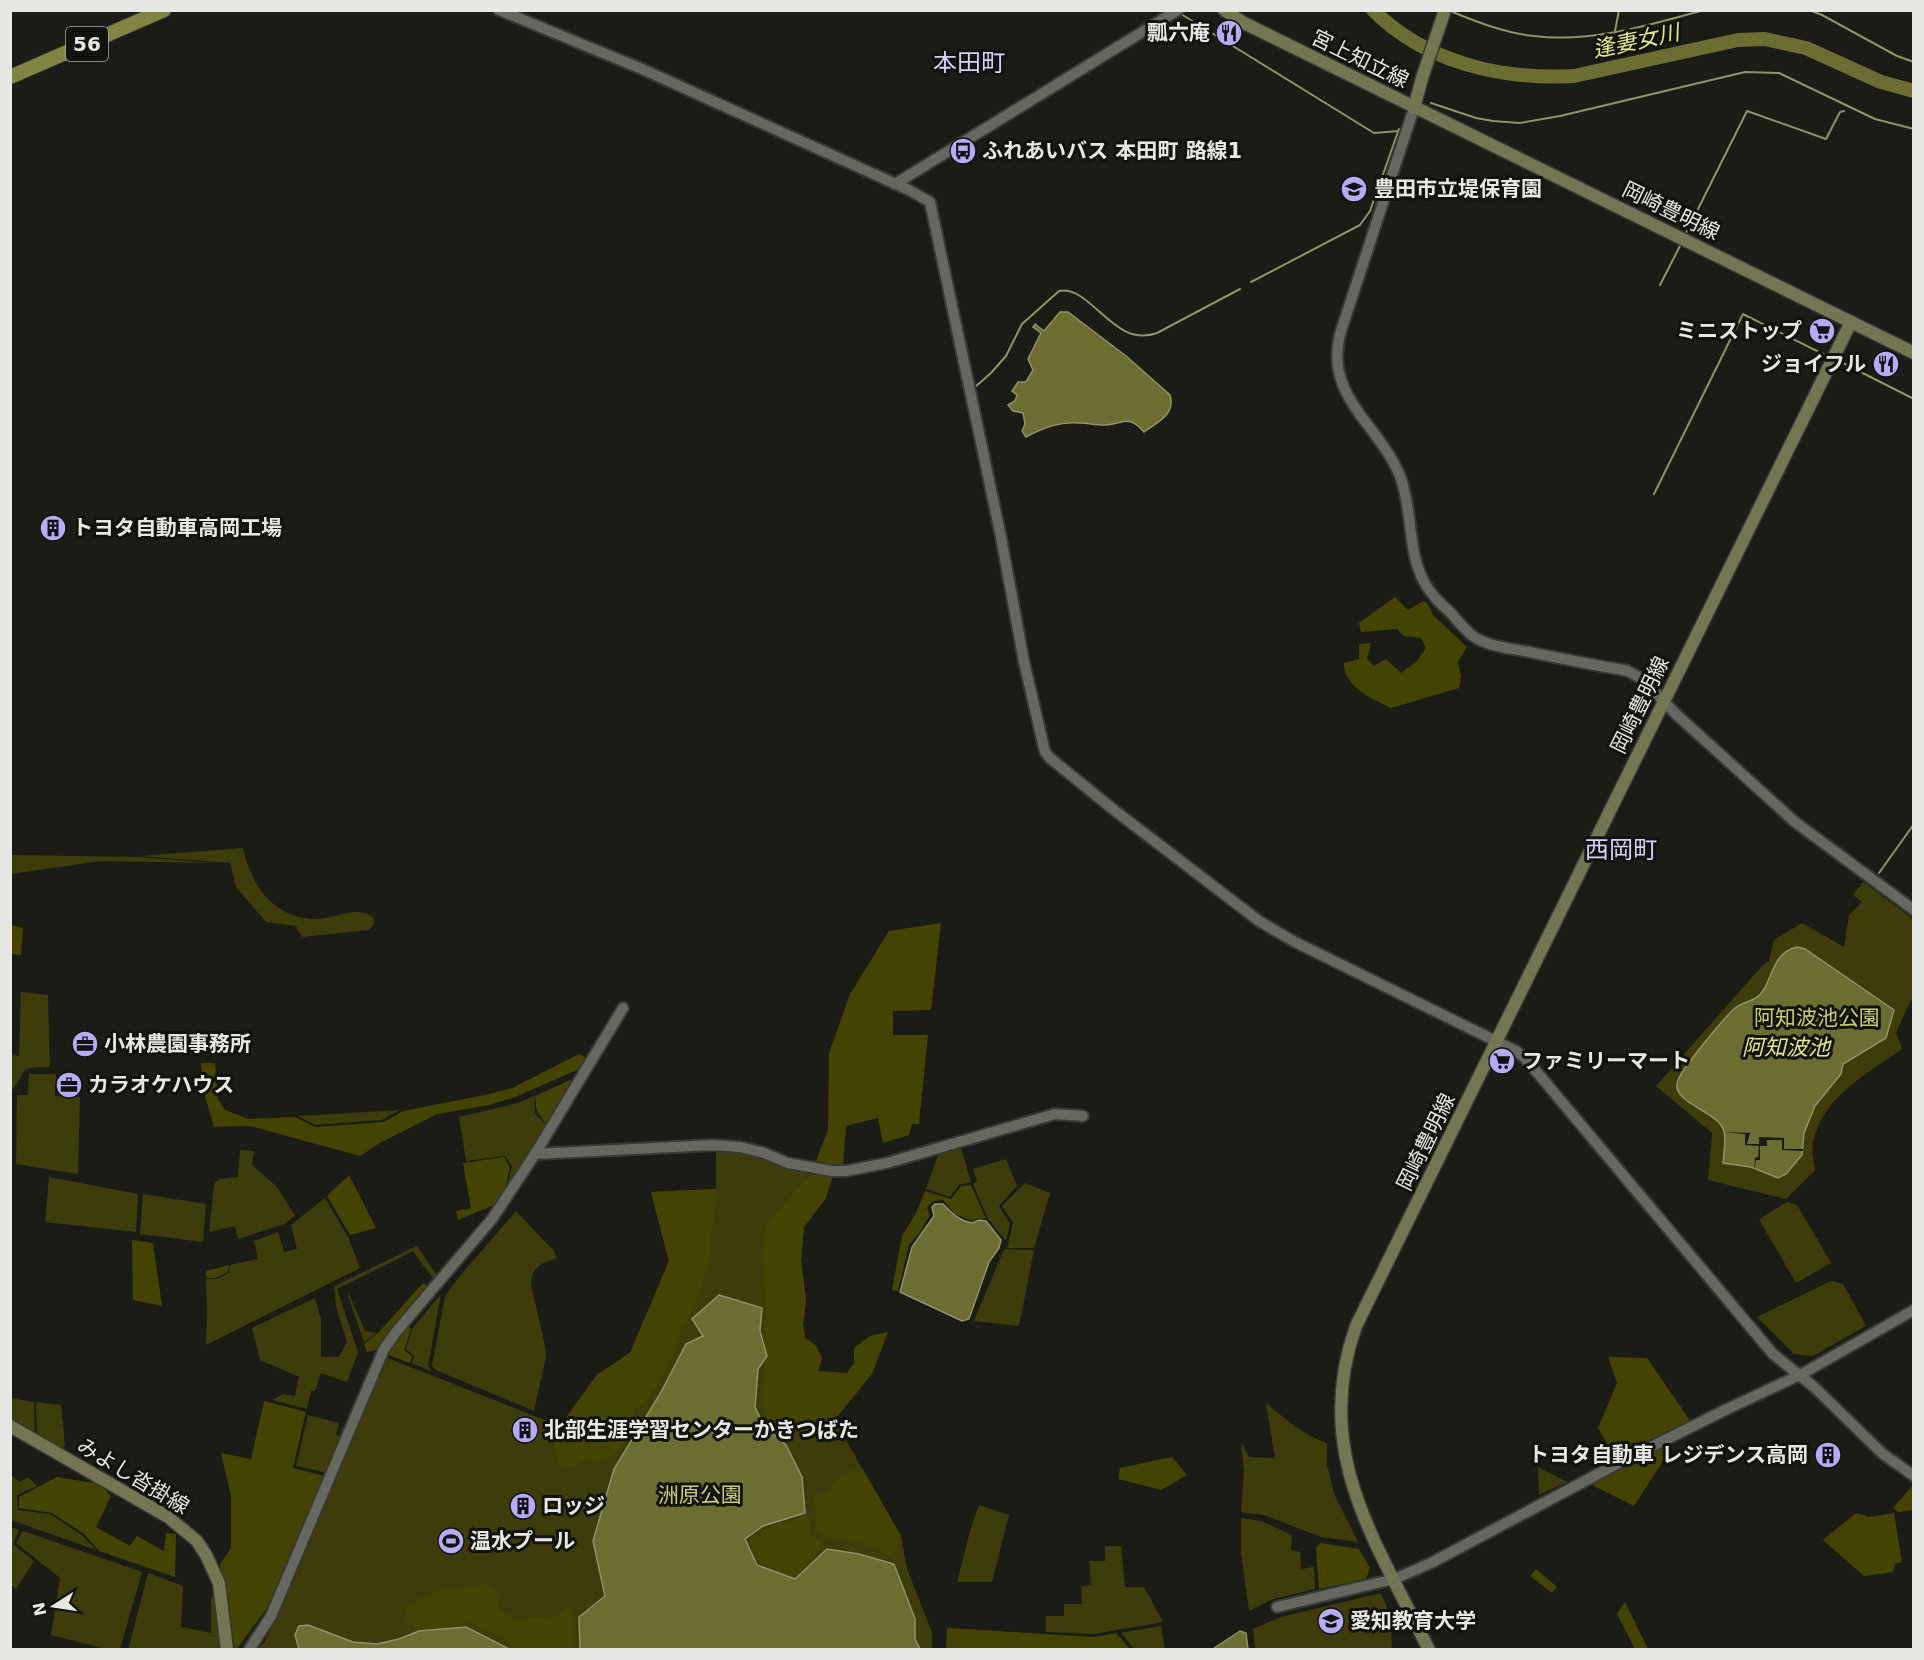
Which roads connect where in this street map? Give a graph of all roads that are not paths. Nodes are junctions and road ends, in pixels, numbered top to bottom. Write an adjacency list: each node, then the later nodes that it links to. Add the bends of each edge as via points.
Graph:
1 (164, 10): 6 (main road, 56)
2 (499, 10): 8 (street, via 642,69)
3 (1178, 10): 8 (street)
4 (1224, 10): 7 (main road, 宮上知立線)
5 (1445, 10): 7 (main road)
6 (10, 77)
7 (1414, 108): 9 (main road, 岡崎豊明線); 11 (street, via 1336,354 1347,397 1401,478 1421,574 1439,602 1480,640 1628,671)
8 (895, 184): 14 (street, via 930,202 933,209 1045,752 1259,921)
9 (1851, 322): 10 (main road); 11 (main road, 岡崎豊明線)
10 (1914, 353)
11 (1664, 701): 12 (street, via 1795,822); 14 (main road, 岡崎豊明線)
12 (1914, 910)
13 (623, 1008): 16 (street)
14 (1497, 1041): 18 (street, via 1525,1059 1752,1330); 21 (main road, 岡崎豊明線, via 1356,1326 1342,1376 1341,1422 1349,1478 1366,1526)
15 (1083, 1116): 16 (street, via 1054,1114 887,1163 846,1171 788,1163 740,1147 713,1145)
16 (535, 1154): 24 (street, via 492,1219 384,1349 271,1616)
17 (1914, 1310): 18 (street)
18 (1800, 1376): 20 (street, via 1883,1454); 21 (street, via 1615,1465)
19 (10, 1426): 23 (main road, みよし沓掛線, via 168,1517 197,1541 219,1583)
20 (1914, 1476)
21 (1394, 1579): 22 (street); 25 (main road, 岡崎豊明線)
22 (1277, 1607)
23 (227, 1650)
24 (249, 1650)
25 (1429, 1650)

